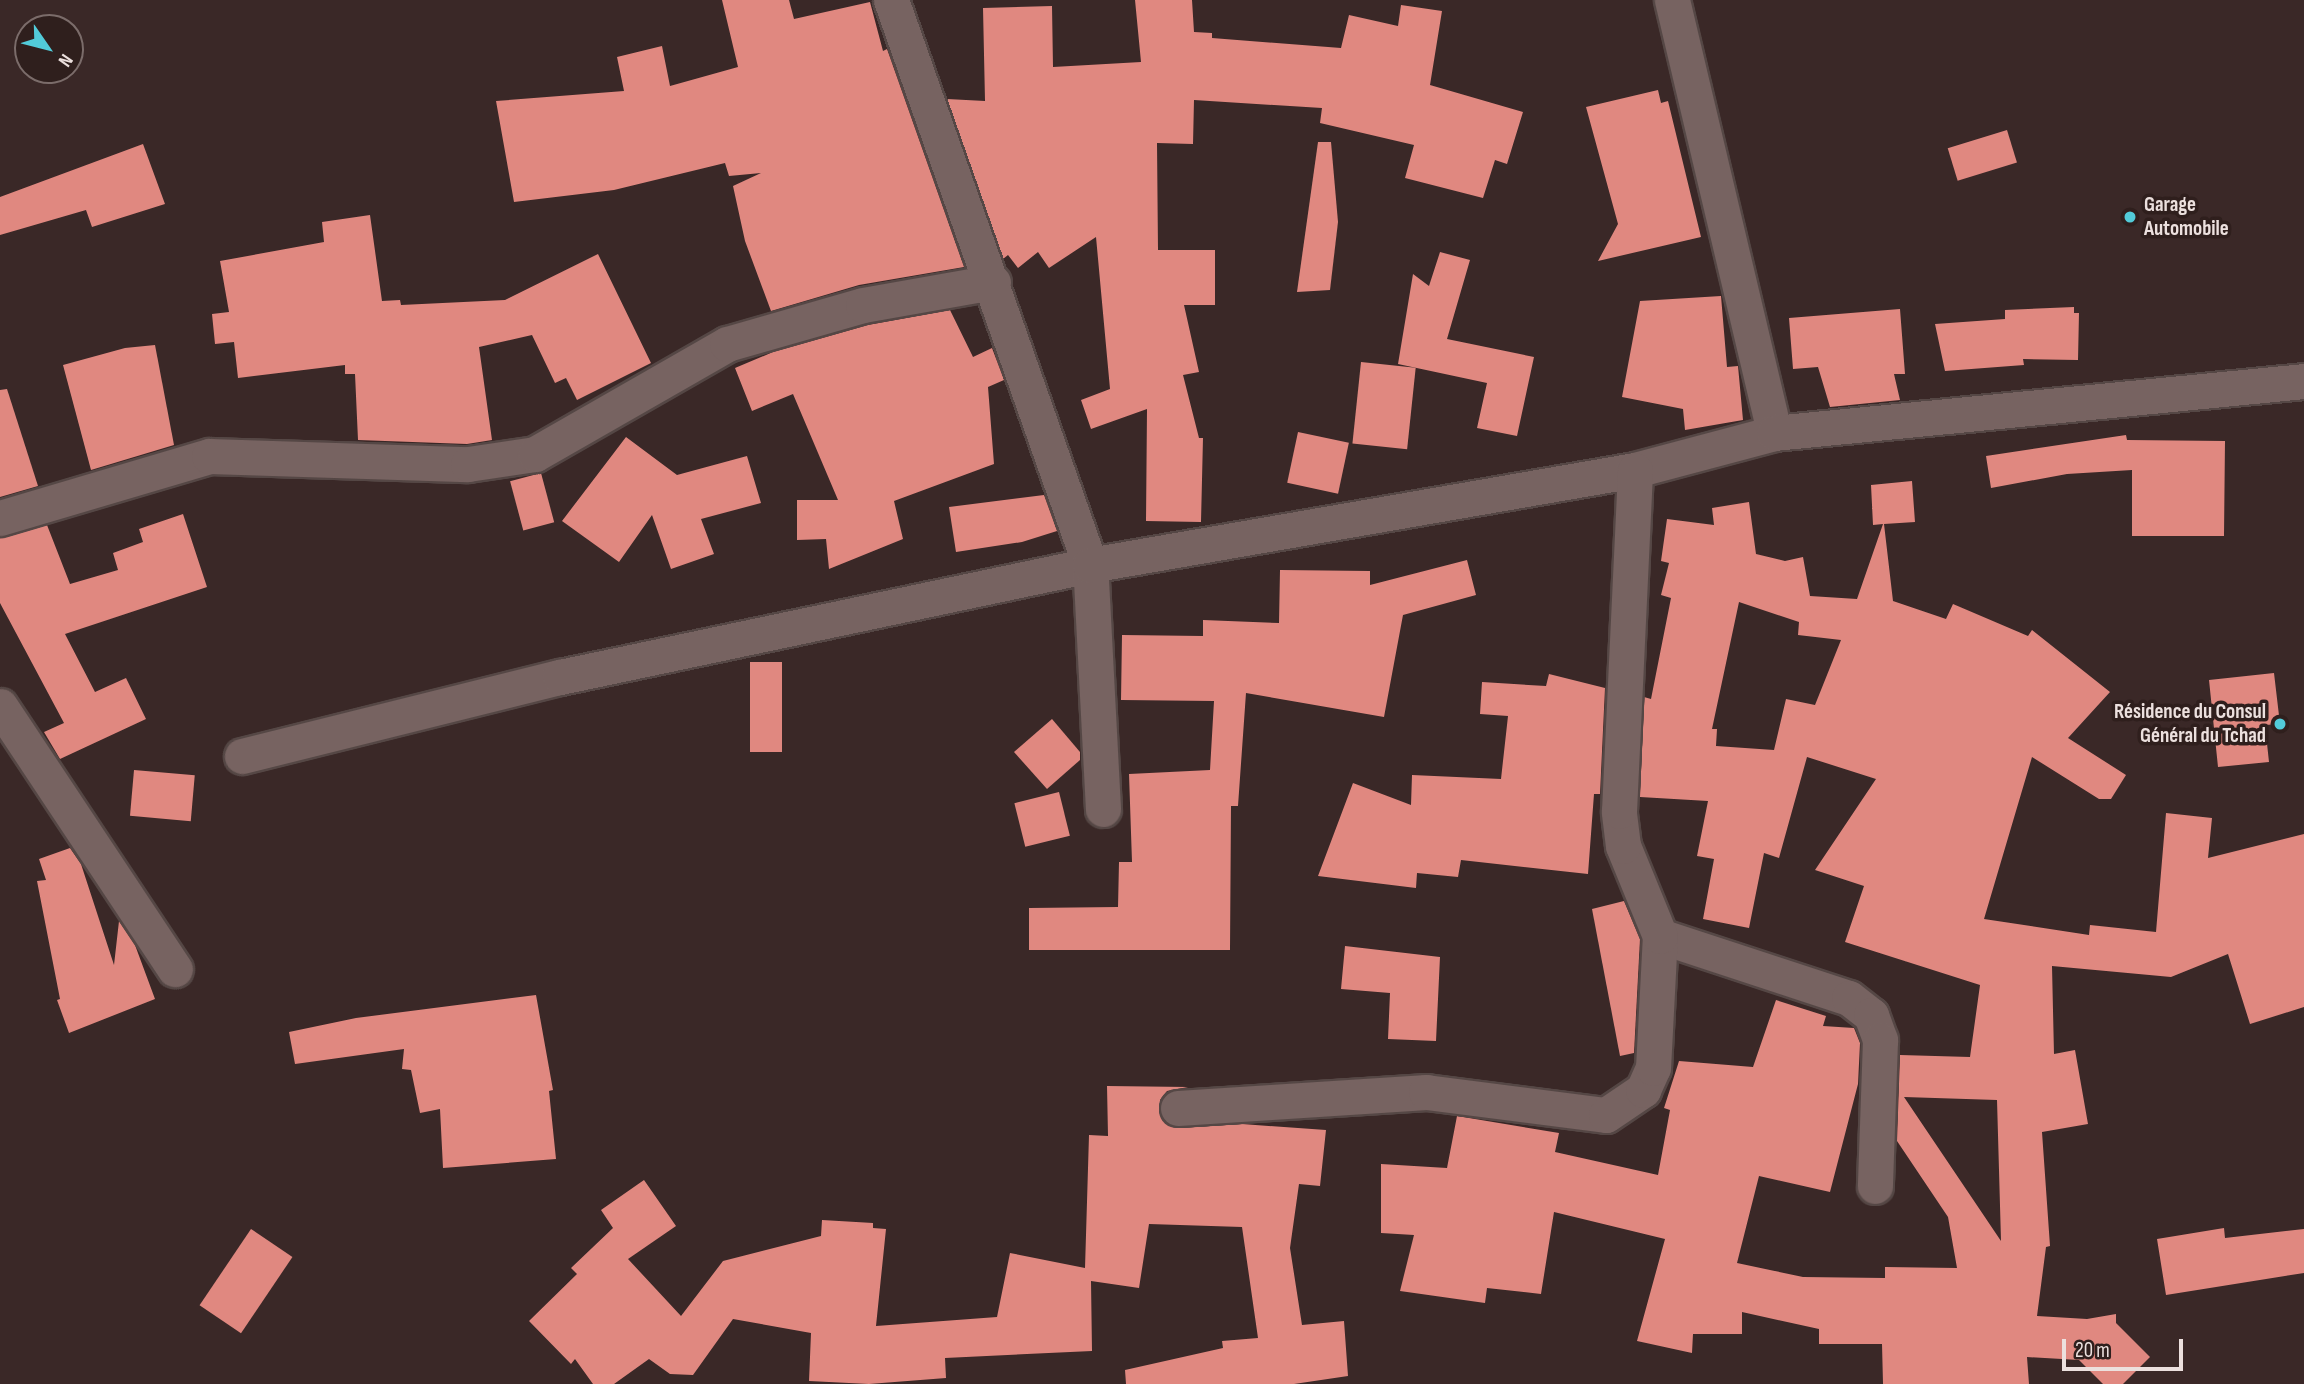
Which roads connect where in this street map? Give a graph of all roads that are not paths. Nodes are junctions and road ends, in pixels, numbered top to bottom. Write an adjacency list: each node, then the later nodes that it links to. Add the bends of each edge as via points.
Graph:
1 (891, 0): 3 (street)
2 (1672, 0): 5 (street)
3 (993, 282): 7 (street, via 863,304 727,344 535,454 468,464 209,456); 8 (street)
4 (2304, 381): 5 (street)
5 (1774, 433): 6 (street)
6 (1635, 470): 8 (street); 12 (street, via 1619,811 1623,846)
7 (0, 517)
8 (1090, 565): 10 (street, via 561,677); 11 (street)
9 (0, 706): 13 (street)
10 (242, 756)
11 (1103, 809)
12 (1660, 936): 14 (street, via 1653,1068 1643,1090 1606,1115 1426,1091); 15 (street, via 1849,998 1871,1015 1880,1040)
13 (175, 969)
14 (1178, 1108)
15 (1875, 1186)

